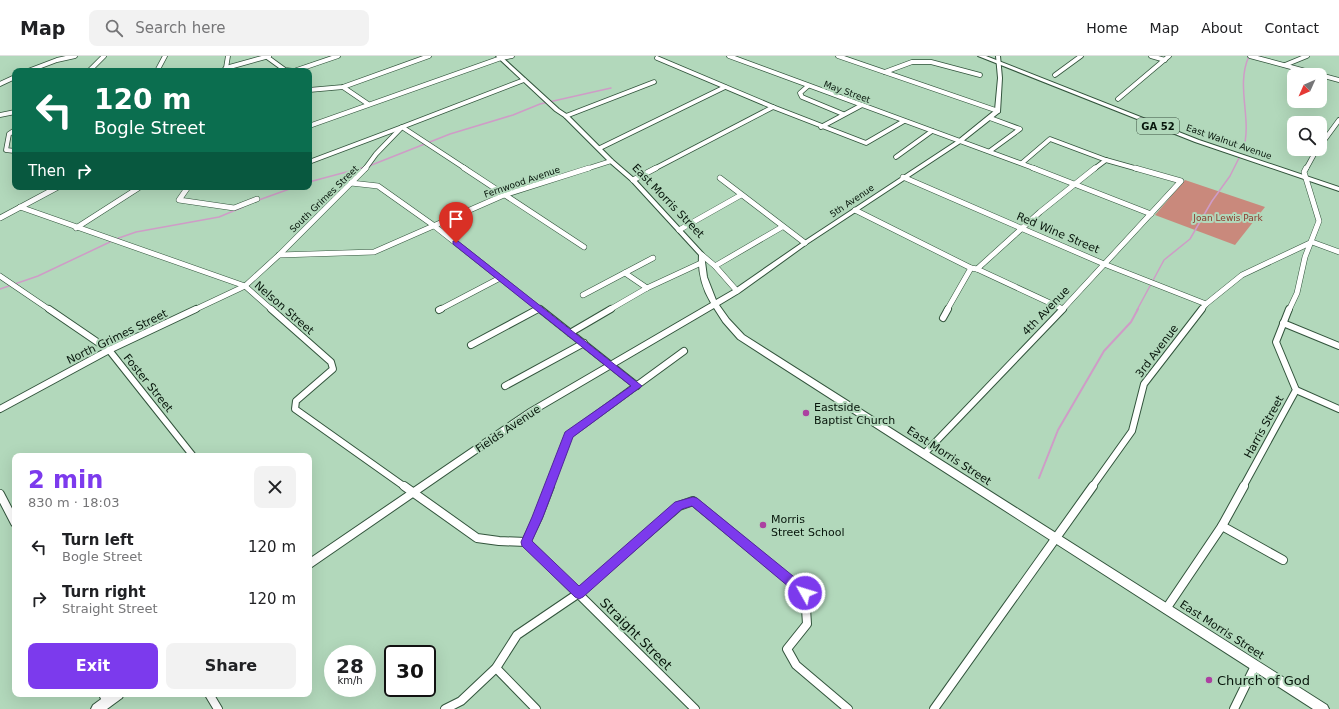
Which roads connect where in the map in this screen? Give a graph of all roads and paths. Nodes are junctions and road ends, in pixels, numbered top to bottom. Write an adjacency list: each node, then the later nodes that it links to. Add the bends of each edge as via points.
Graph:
1 (75, 56): 22 (street)
2 (104, 56): 23 (street)
3 (165, 56): 24 (street)
4 (228, 56): 25 (street)
5 (268, 56): 26 (street); 27 (street)
6 (338, 56): 28 (street)
7 (429, 56): 38 (street)
8 (512, 56): 18 (street)
9 (664, 56): 39 (street, via 658,58)
10 (729, 56): 37 (street, May Street)
11 (838, 56): 29 (street)
12 (981, 56): 19 (main road, East Walnut Avenue / GA 52)
13 (1081, 56): 31 (street)
14 (1151, 56): 20 (street)
15 (1169, 56): 20 (street)
16 (1250, 56): 21 (street)
17 (1307, 56): 21 (street)
18 (500, 57): 33 (main road, East Morris Street); 42 (street)
19 (997, 58): 45 (main road, via 1000,78); 69 (main road, East Walnut Avenue / GA 52, via 1170,131)
20 (1165, 60): 41 (street)
21 (1285, 65): 34 (street)
22 (36, 68)
23 (92, 68)
24 (159, 68)
25 (224, 68)
26 (227, 68)
27 (283, 68)
28 (303, 68)
29 (885, 72): 30 (street, via 919,60); 45 (street)
30 (980, 75)
31 (1055, 75)
32 (12, 78): 36 (street)
33 (524, 80): 49 (main road, East Morris Street); 54 (street, South Grimes Street)
34 (1339, 80)
35 (654, 82): 49 (street)
36 (0, 84)
37 (808, 86): 43 (street, May Street); 47 (street, via 800,93 802,97)
38 (343, 87): 40 (street); 42 (street)
39 (725, 87): 44 (street); 60 (street)
40 (312, 90)
41 (1118, 99)
42 (368, 104): 53 (street)
43 (862, 106): 47 (street); 52 (street, May Street)
44 (773, 108): 55 (street); 72 (street)
45 (998, 111): 50 (main road, 5th Avenue)
46 (12, 113): 48 (street)
47 (843, 114): 55 (street)
48 (0, 115)
49 (566, 116): 60 (main road, East Morris Street)
50 (990, 118): 59 (main road, 5th Avenue); 62 (street, via 1020,129)
51 (1339, 120): 58 (street)
52 (904, 121): 55 (street, via 866,143); 56 (street, May Street)
53 (312, 125)
54 (402, 126): 66 (street); 73 (street, South Grimes Street); 80 (street)
55 (821, 126)
56 (932, 131): 59 (street, May Street); 64 (street)
57 (12, 132): 61 (street, via 9,134 6,150)
58 (1327, 136)
59 (960, 141): 62 (street, May Street); 70 (main road, 5th Avenue)
60 (600, 148): 67 (main road, East Morris Street)
61 (12, 151)
62 (990, 151): 68 (street, May Street)
63 (1314, 156): 69 (street)
64 (896, 157)
65 (1106, 160): 68 (street, via 1050,139); 75 (street); 85 (street, 4th Avenue, via 1181,181)
66 (312, 161)
67 (611, 161): 72 (main road, East Morris Street); 80 (street, Fernwood Avenue)
68 (1022, 163): 75 (street, May Street)
69 (1305, 175): 74 (main road, East Walnut Avenue / GA 52); 76 (main road, East Walnut Avenue / GA 52); 92 (street, Harris Street, via 1319,221)
70 (903, 177): 84 (main road, 5th Avenue); 89 (street, Red Wine Street)
71 (720, 178): 81 (street)
72 (633, 180): 91 (main road, East Morris Street)
73 (351, 183): 87 (street, via 378,186); 96 (street, South Grimes Street)
74 (1339, 183)
75 (1073, 184): 85 (street, May Street); 89 (street)
76 (1339, 189)
77 (52, 190): 83 (street)
78 (135, 190): 90 (street)
79 (186, 190): 82 (street, via 179,200 212,206 234,208)
80 (504, 195): 87 (street, Fernwood Avenue); 94 (street)
81 (741, 195): 88 (street); 91 (street)
82 (257, 199)
83 (20, 207): 86 (street); 90 (street, Nelson Street)
84 (855, 210): 93 (main road, 5th Avenue); 102 (street)
85 (1151, 214): 100 (street, 4th Avenue)
86 (0, 218)
87 (433, 225): 96 (street, Fernwood Avenue, via 374,252); 105 (street)
88 (782, 227): 93 (street); 101 (street)
89 (1020, 227): 100 (street, Red Wine Street); 102 (street)
90 (76, 228): 106 (street, Nelson Street)
91 (679, 230): 97 (main road, East Morris Street)
92 (1312, 242): 95 (street); 110 (street, 3rd Avenue, via 1242,275); 116 (street, Harris Street, via 1305,257 1297,293)
93 (805, 243): 108 (main road, 5th Avenue)
94 (584, 247)
95 (1339, 252)
96 (279, 255): 106 (street, South Grimes Street)
97 (702, 255): 99 (main road, East Morris Street); 101 (street)
98 (654, 258): 103 (street)
99 (701, 263): 107 (street); 111 (main road, East Morris Street)
100 (1104, 264): 110 (street, Red Wine Street); 113 (street, 4th Avenue)
101 (715, 266): 108 (street)
102 (974, 268): 113 (street); 115 (street)
103 (625, 273): 107 (street); 109 (street)
104 (0, 276): 121 (street, Foster Street)
105 (500, 278): 112 (street); 114 (street)
106 (245, 286): 121 (street, North Grimes Street); 131 (street, Nelson Street, via 331,362 333,369 296,401 295,409)
107 (647, 288): 117 (street)
108 (737, 291): 111 (main road, 5th Avenue)
109 (583, 295)
110 (1206, 304): 135 (street, 3rd Avenue, via 1144,384 1132,431)
111 (714, 305): 123 (main road, Fields Avenue); 130 (main road, East Morris Street, via 741,337)
112 (538, 308): 117 (street); 119 (street)
113 (1063, 309): 130 (street, 4th Avenue)
114 (440, 310)
115 (943, 318)
116 (1283, 322): 120 (street); 126 (street, Harris Street, via 1276,342)
117 (570, 333): 118 (street)
118 (584, 343): 123 (street); 124 (street)
119 (471, 345)
120 (1339, 346)
121 (109, 350): 127 (street, North Grimes Street); 129 (street, Foster Street)
122 (684, 352): 125 (street)
123 (612, 366): 125 (street); 131 (main road, Fields Avenue, via 532,412)
124 (505, 386)
125 (637, 386): 136 (street, via 569,435)
126 (1296, 390): 128 (street); 134 (street, Harris Street)
127 (0, 409)
128 (1339, 409)
129 (191, 453)
130 (924, 454): 135 (main road, East Morris Street)
131 (414, 493): 136 (street, via 477,538); 138 (main road, Fields Avenue)
132 (0, 494): 133 (street)
133 (12, 517)
134 (1222, 526): 137 (street); 140 (street, Harris Street)
135 (1056, 539): 140 (main road, East Morris Street); 151 (street, 3rd Avenue)
136 (526, 542): 139 (street, Straight Street)
137 (1283, 560)
138 (312, 563)
139 (579, 594): 142 (street, via 517,635); 149 (street, Straight Street); 150 (street, via 679,506 693,501 805,593 807,624 787,649 796,665)
140 (1166, 609): 141 (main road, East Morris Street)
141 (1255, 666): 152 (street); 153 (main road, East Morris Street)
142 (496, 668): 147 (street, via 461,701); 148 (street)
143 (211, 697): 146 (street)
144 (105, 698): 145 (main road)
145 (97, 709)
146 (218, 709)
147 (445, 709)
148 (536, 709)
149 (695, 709)
150 (848, 709)
151 (934, 709)
152 (1234, 709)
153 (1323, 709)

